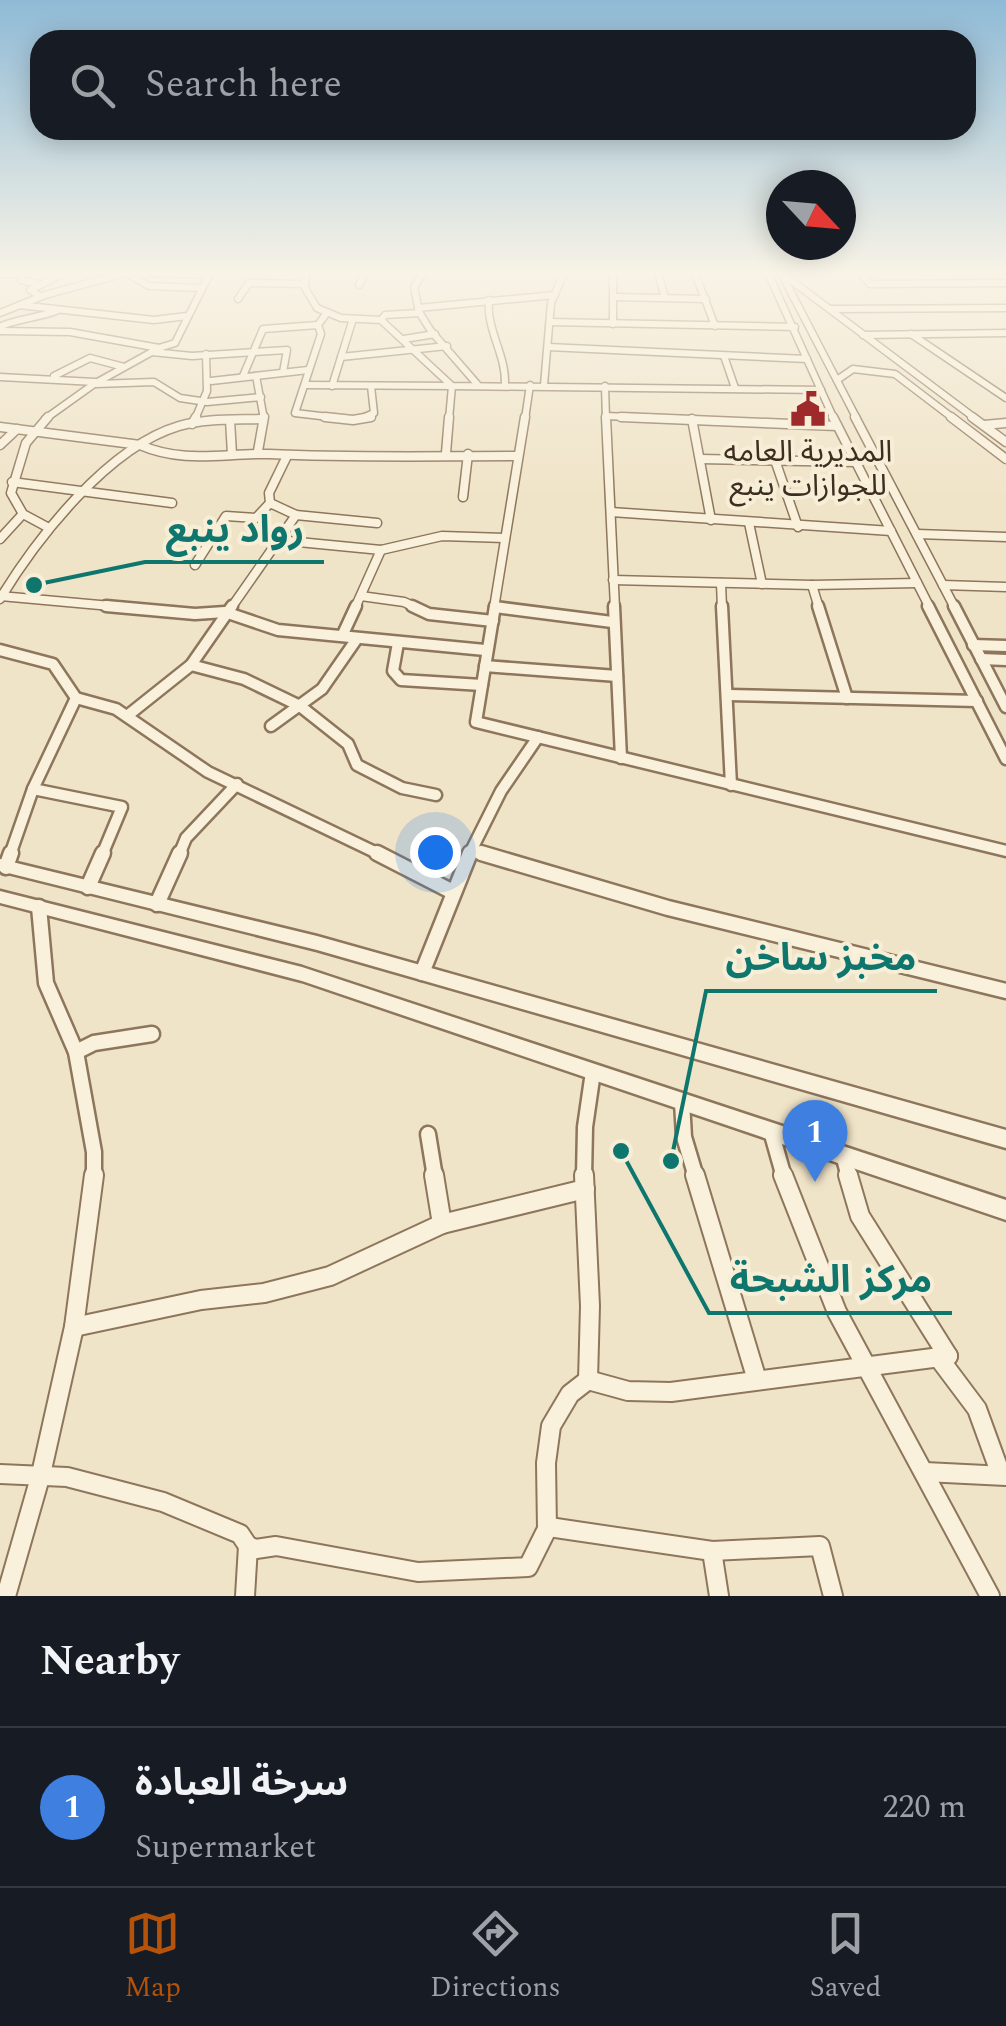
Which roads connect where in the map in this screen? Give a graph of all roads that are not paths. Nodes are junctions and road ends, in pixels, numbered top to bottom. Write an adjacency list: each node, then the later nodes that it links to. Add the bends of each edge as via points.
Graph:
1 (143, 347): 16 (street)
2 (162, 347): 16 (street)
3 (254, 347): 17 (street)
4 (315, 347): 24 (street)
5 (344, 347): 21 (street)
6 (413, 347): 18 (street)
7 (438, 347): 18 (street)
8 (448, 347): 33 (street)
9 (500, 347): 34 (street)
10 (548, 347): 37 (street)
11 (557, 347): 20 (street)
12 (803, 347): 22 (street)
13 (821, 347): 30 (street)
14 (881, 347): 53 (street)
15 (932, 347): 45 (street)
16 (155, 350): 19 (street); 23 (street)
17 (252, 351): 19 (street); 25 (street, via 287,350); 27 (street)
18 (417, 351): 21 (street); 40 (street)
19 (206, 354): 31 (street)
20 (724, 356): 22 (street); 42 (street)
21 (341, 357): 38 (street)
22 (807, 359): 43 (street)
23 (124, 367): 26 (street, via 90,358); 32 (street)
24 (308, 370): 25 (street); 35 (street)
25 (283, 372): 28 (street)
26 (53, 376): 29 (street); 32 (street)
27 (242, 376): 28 (street); 31 (street)
28 (256, 376): 44 (street)
29 (0, 377)
30 (838, 380): 68 (street, via 860,369 895,374); 87 (street)
31 (211, 381): 46 (street)
32 (95, 383): 46 (street, via 154,382 180,398); 57 (street)
33 (477, 384): 34 (street); 40 (street)
34 (506, 384): 36 (street)
35 (305, 385): 38 (street); 39 (street, via 295,413 354,420 374,414)
36 (530, 385): 37 (street); 66 (street)
37 (544, 385): 41 (street)
38 (332, 386): 39 (street)
39 (371, 386): 40 (street)
40 (452, 386): 62 (street)
41 (605, 386): 42 (street); 47 (street)
42 (735, 388): 43 (street)
43 (821, 390): 54 (street)
44 (261, 396): 46 (street); 50 (street)
45 (1006, 398)
46 (207, 402): 51 (street)
47 (606, 416): 48 (street); 78 (street)
48 (692, 419): 54 (street); 67 (street)
49 (230, 420): 50 (street); 51 (street); 63 (street)
50 (263, 420): 61 (street)
51 (192, 424): 60 (street)
52 (1006, 424): 53 (street)
53 (984, 425): 58 (street)
54 (838, 426): 70 (street)
55 (0, 427): 56 (street)
56 (16, 429): 57 (street); 59 (street)
57 (32, 432): 60 (street); 71 (street)
58 (1006, 442)
59 (0, 445)
60 (140, 445): 63 (street, via 204,462); 72 (street)
61 (258, 451): 63 (street); 65 (street)
62 (446, 453): 64 (street); 65 (street)
63 (232, 454)
64 (468, 454): 66 (street); 73 (street)
65 (287, 456): 77 (street)
66 (517, 456): 89 (street)
67 (700, 459): 69 (street); 81 (street)
68 (1006, 459)
69 (776, 460): 70 (street); 84 (street)
70 (857, 462): 86 (street)
71 (12, 482): 72 (street); 74 (street)
72 (87, 492): 75 (street); 85 (street)
73 (463, 497)
74 (13, 502): 76 (street); 80 (street)
75 (172, 503)
76 (0, 504)
77 (270, 504): 79 (street); 93 (street, via 256,518 226,516)
78 (611, 512): 81 (street); 94 (street)
79 (296, 515): 82 (street); 91 (street)
80 (21, 516): 85 (street); 90 (street)
81 (712, 520): 83 (street)
82 (377, 523)
83 (750, 523): 84 (street); 97 (street)
84 (798, 527): 86 (street)
85 (49, 528): 102 (street)
86 (891, 530): 96 (street)
87 (917, 534): 88 (street); 98 (street)
88 (1006, 537)
89 (505, 538): 92 (street, via 454,537); 103 (street)
90 (0, 539)
91 (278, 540): 92 (street); 104 (street)
92 (381, 550): 101 (street)
93 (195, 564)
94 (612, 580): 95 (street); 106 (street)
95 (721, 583): 97 (street); 120 (street)
96 (917, 583): 99 (street); 123 (street)
97 (762, 584): 99 (street)
98 (942, 585): 100 (street); 110 (street)
99 (812, 586): 122 (street)
100 (1006, 587)
101 (361, 596): 105 (street); 107 (street)
102 (0, 597): 104 (street)
103 (495, 606): 105 (street); 106 (street)
104 (225, 612): 107 (street, via 278,630); 116 (street)
105 (492, 621): 113 (street)
106 (612, 622): 118 (street)
107 (344, 634): 108 (street)
108 (356, 640): 109 (street); 124 (street, via 342,651 337,671)
109 (398, 643): 113 (street); 119 (street, via 393,671 400,680)
110 (973, 644): 111 (street); 114 (street)
111 (1006, 646)
112 (0, 650): 121 (street, via 53,664)
113 (485, 650): 117 (street)
114 (981, 659): 115 (street); 125 (street)
115 (1006, 660)
116 (191, 665): 124 (street, via 244,678); 126 (street)
117 (485, 666): 118 (street); 119 (street)
118 (617, 676): 129 (street)
119 (482, 684): 128 (street, via 476,722)
120 (728, 695): 122 (street); 132 (street)
121 (76, 698): 126 (street); 133 (street)
122 (847, 698): 123 (street)
123 (977, 701): 130 (street)
124 (300, 706): 127 (street); 134 (street, via 348,744 357,764 402,788)
125 (1006, 706)
126 (126, 716): 131 (street)
127 (272, 726)
128 (538, 737): 129 (street); 135 (street, via 508,775)
129 (621, 758): 132 (street)
130 (1006, 759)
131 (237, 784): 139 (street); 141 (street, via 186,838)
132 (730, 785): 136 (street)
133 (34, 789): 137 (street); 138 (street, via 122,807)
134 (436, 794)
135 (472, 850): 139 (street); 144 (street, via 668,908)
136 (1006, 852)
137 (3, 866): 138 (street)
138 (88, 887): 141 (street)
139 (453, 892): 143 (street)
140 (1, 897): 142 (street)
141 (158, 904): 143 (street)
142 (39, 906): 146 (street, via 46,983); 147 (street, via 302,974)
143 (422, 973): 151 (street)
144 (1006, 991)
145 (152, 1034): 146 (street, via 94,1042)
146 (76, 1052): 156 (street, via 94,1152 94,1196)
147 (594, 1072): 148 (street); 153 (street, via 586,1102)
148 (682, 1102): 149 (street); 160 (street, via 684,1137)
149 (771, 1132): 152 (street); 158 (street, via 784,1186)
150 (428, 1134): 155 (street)
151 (1006, 1139)
152 (843, 1155): 154 (street); 157 (street, via 860,1216)
153 (584, 1189): 155 (street); 159 (street)
154 (1006, 1210)
155 (442, 1224): 156 (street, via 330,1276)
156 (74, 1327): 163 (street)
157 (948, 1356): 158 (street); 164 (street, via 941,1361 976,1408)
158 (865, 1370): 160 (street); 161 (street)
159 (588, 1380): 160 (street, via 656,1393); 165 (street, via 547,1428)
160 (757, 1380)
161 (925, 1472): 164 (street); 172 (street)
162 (0, 1474): 163 (street)
163 (41, 1474): 166 (street, via 163,1502 240,1534); 168 (street)
164 (1004, 1475)
165 (548, 1527): 166 (street, via 528,1567 418,1572); 167 (street)
166 (248, 1546): 169 (street)
167 (712, 1551): 170 (street); 171 (street, via 820,1546)
168 (6, 1596)
169 (244, 1596)
170 (718, 1596)
171 (833, 1596)
172 (990, 1596)

